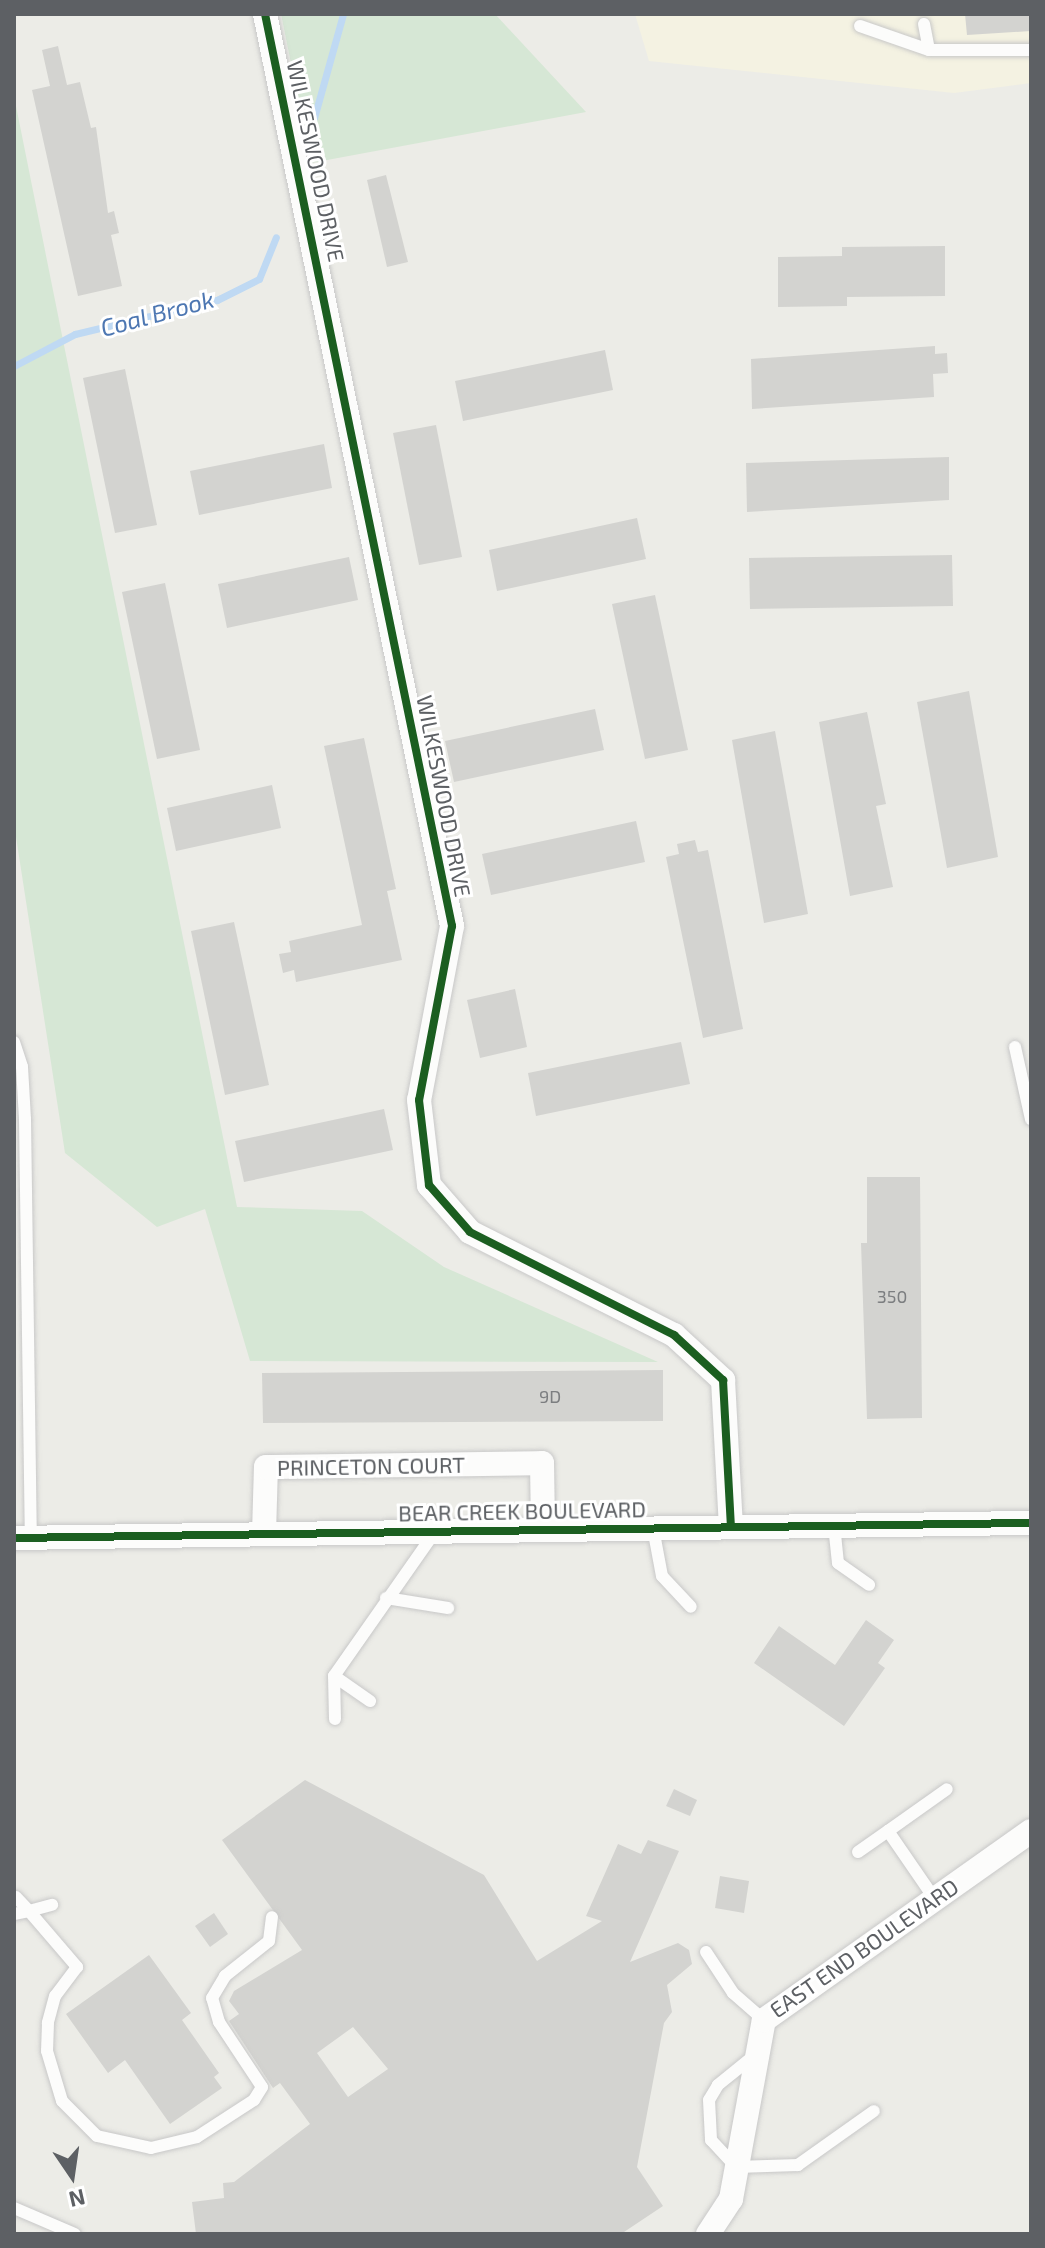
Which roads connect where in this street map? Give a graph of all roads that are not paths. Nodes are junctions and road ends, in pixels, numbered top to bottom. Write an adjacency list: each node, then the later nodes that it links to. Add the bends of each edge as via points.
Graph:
1 (265, 14): 11 (street, WILKESWOOD DRIVE, via 452,926 419,1100 429,1185 470,1232 674,1335 723,1380)
2 (924, 24): 4 (lane)
3 (860, 26): 4 (lane)
4 (929, 50): 5 (lane)
5 (1031, 50)
6 (14, 1042): 16 (lane, via 22,1067 25,1119)
7 (1015, 1047): 8 (lane)
8 (1031, 1119)
9 (1031, 1523): 10 (street, BEAR CREEK BOULEVARD)
10 (834, 1525): 11 (street, BEAR CREEK BOULEVARD); 17 (lane, via 838,1563)
11 (731, 1527): 12 (street, BEAR CREEK BOULEVARD)
12 (653, 1528): 14 (street, BEAR CREEK BOULEVARD); 19 (lane, via 662,1576)
13 (437, 1529): 14 (street, BEAR CREEK BOULEVARD); 15 (street, BEAR CREEK BOULEVARD); 18 (lane)
14 (543, 1529): 15 (street, PRINCETON COURT, via 542,1463 266,1467)
15 (264, 1533): 16 (street, BEAR CREEK BOULEVARD)
16 (22, 1538)
17 (869, 1585)
18 (386, 1598): 20 (lane); 21 (lane)
19 (691, 1607)
20 (448, 1608)
21 (334, 1676): 22 (lane); 23 (lane)
22 (370, 1701)
23 (335, 1719)
24 (947, 1789): 25 (lane)
25 (888, 1831): 27 (lane); 29 (lane)
26 (1031, 1831): 29 (street, EAST END BOULEVARD)
27 (858, 1852)
28 (16, 1897): 31 (lane)
29 (934, 1898): 35 (street, EAST END BOULEVARD)
30 (52, 1905): 31 (lane)
31 (29, 1911): 32 (lane); 33 (lane, via 77,1967 55,1996 48,2023 47,2051 62,2101 97,2136 151,2148 197,2137 254,2100 262,2087 219,2022 212,1998 225,1976 269,1941)
32 (14, 1914)
33 (272, 1917)
34 (706, 1952): 35 (lane, via 733,1993)
35 (764, 2020): 36 (street, EAST END BOULEVARD)
36 (755, 2055): 38 (street, EAST END BOULEVARD); 38 (lane, via 718,2085 709,2100 711,2140)
37 (874, 2111): 38 (lane, via 798,2165)
38 (736, 2167): 41 (street, EAST END BOULEVARD, via 726,2211)
39 (14, 2208): 40 (lane)
40 (75, 2234)
41 (708, 2234)

